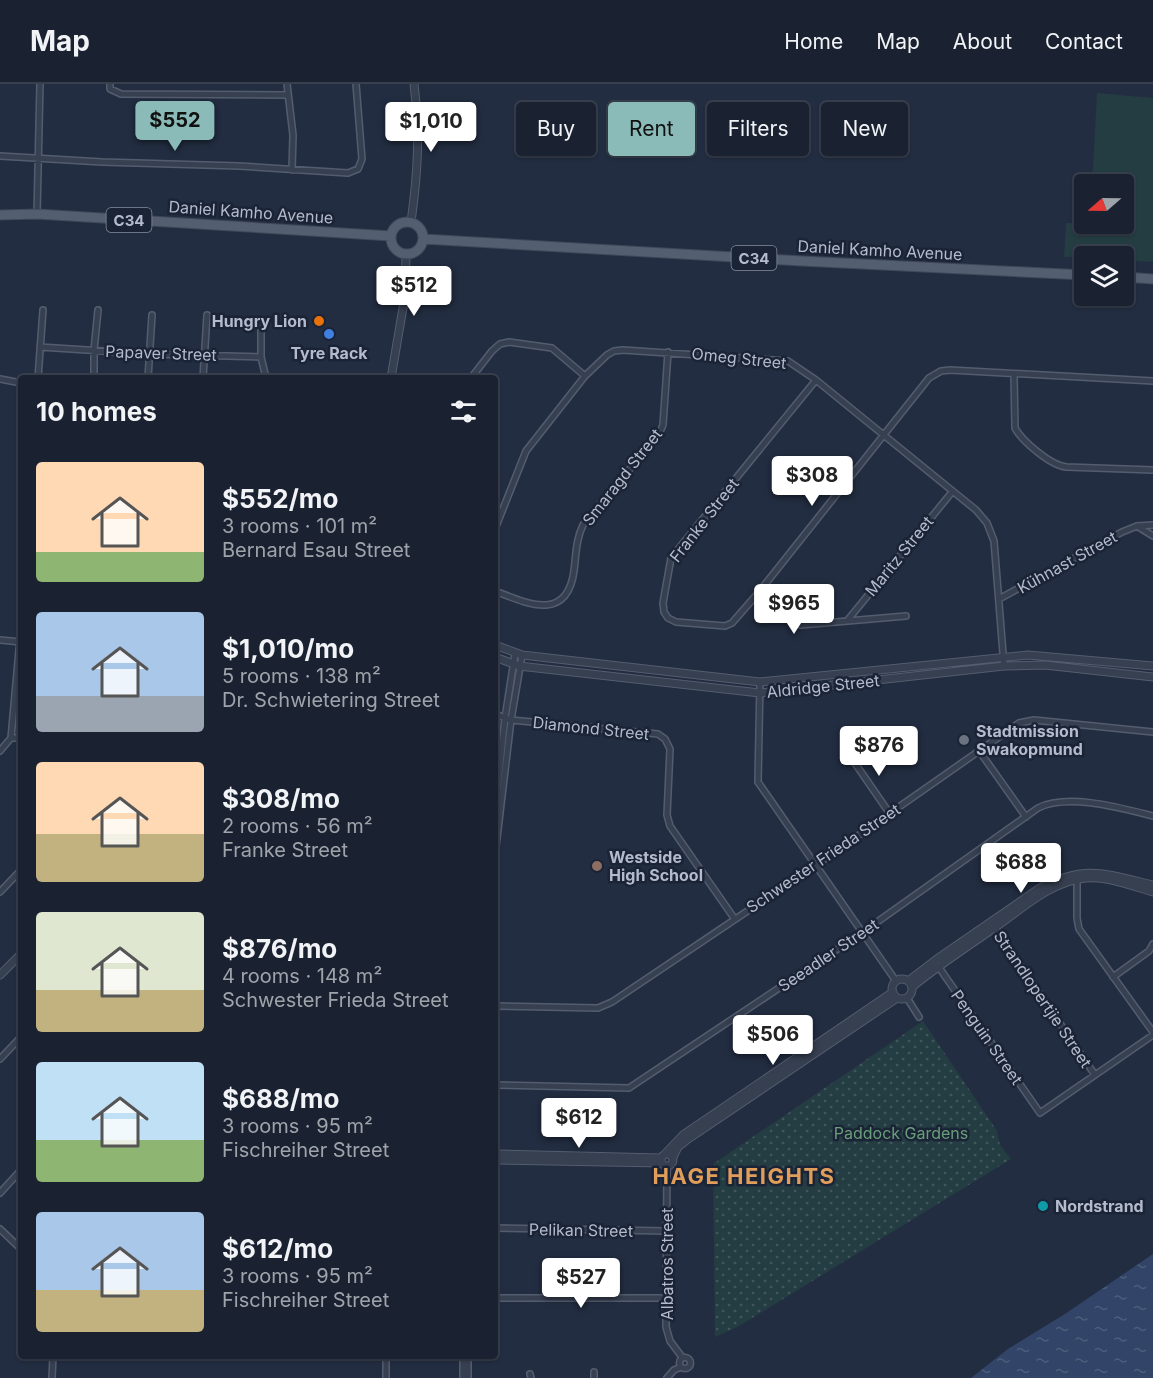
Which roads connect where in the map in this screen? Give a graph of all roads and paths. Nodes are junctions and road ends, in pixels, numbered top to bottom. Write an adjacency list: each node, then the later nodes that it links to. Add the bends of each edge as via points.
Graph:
1 (40, 84): 8 (street)
2 (110, 84): 6 (street, via 110,89 121,94)
3 (287, 84): 6 (street)
4 (356, 84): 9 (street, via 362,150 357,169 348,173)
5 (414, 84): 12 (street, via 419,146)
6 (288, 95): 9 (street)
7 (0, 156): 8 (street)
8 (39, 158): 9 (street); 11 (street)
9 (292, 170)
10 (0, 214): 11 (main road, Daniel Kamho Avenue / C34)
11 (37, 214): 13 (main road, Daniel Kamho Avenue / C34)
12 (411, 222): 13 (main road, via 400,224); 14 (main road, via 421,229)
13 (391, 236): 15 (main road, via 395,248)
14 (423, 239): 15 (main road, via 418,250); 16 (main road, Daniel Kamho Avenue / C34)
15 (406, 254): 35 (street, via 405,296)
16 (1074, 275)
17 (1134, 278): 18 (main road)
18 (1153, 279)
19 (43, 310): 24 (street)
20 (98, 310): 25 (street)
21 (152, 315): 27 (street)
22 (207, 315): 28 (street)
23 (261, 321): 29 (street)
24 (40, 347): 25 (street, Papaver Street); 30 (street)
25 (94, 350): 27 (street, Papaver Street); 31 (street)
26 (668, 352): 38 (street, Omeg Street, via 614,351); 40 (street, Omeg Street, via 788,361); 50 (street, Smaragd Street, via 663,425 583,525 571,587 564,598 552,605 537,606)
27 (149, 354): 28 (street, Papaver Street); 32 (street)
28 (203, 355): 29 (street, Papaver Street); 33 (street)
29 (261, 357): 34 (street)
30 (38, 375)
31 (94, 375)
32 (148, 375)
33 (203, 375)
34 (265, 375)
35 (392, 375)
36 (473, 375): 38 (street, via 492,351 509,342 552,348)
37 (1014, 375): 41 (street, Franke Street); 43 (street, Franke Street, via 936,372); 44 (street, via 1015,428 1018,435 1051,462 1061,466)
38 (585, 376): 46 (street, Omeg Street, via 526,451)
39 (0, 380): 42 (street)
40 (816, 380): 43 (street, Omeg Street); 51 (street, Franke Street, via 671,558 664,612 676,622 725,626)
41 (1153, 381)
42 (18, 382)
43 (884, 436): 45 (street, Omeg Street); 51 (street, Franke Street)
44 (1153, 470)
45 (952, 492): 52 (street, Omeg Street, via 982,516 991,531); 54 (street, Maritz Street)
46 (498, 521)
47 (1153, 525): 48 (street, Kühnast Street)
48 (1137, 526): 49 (street, Kühnast Street); 52 (street, Kühnast Street)
49 (1153, 536)
50 (498, 592)
51 (759, 592): 54 (street, Maritz Street, via 801,625)
52 (999, 599): 59 (street, Omeg Street)
53 (906, 616): 54 (street, Maritz Street)
54 (847, 621)
55 (0, 640): 56 (street)
56 (18, 642)
57 (498, 646): 58 (street, Aldridge Street)
58 (518, 654): 63 (street); 68 (street, Aldridge Street)
59 (1003, 657): 61 (street, Aldridge Street); 64 (street, Omeg Street); 68 (street, Aldridge Street)
60 (498, 658): 63 (street, Aldridge Street)
61 (1081, 659): 65 (street, Aldridge Street); 66 (street)
62 (18, 663): 73 (street)
63 (516, 665): 69 (street, Aldridge Street); 71 (street)
64 (1004, 666): 66 (street, Aldridge Street); 69 (street, Aldridge Street)
65 (1153, 666)
66 (1080, 669): 67 (street, Aldridge Street)
67 (1153, 677)
68 (760, 682): 69 (street)
69 (760, 693): 82 (street, via 758,782)
70 (498, 715): 71 (street, Diamond Street)
71 (508, 719): 78 (street); 88 (street, Diamond Street, via 658,734 665,739 670,748 670,826)
72 (1153, 732): 76 (street, Schwester Frieda Street, via 1034,720 1019,723)
73 (11, 738): 74 (street); 75 (street)
74 (18, 738)
75 (0, 751)
76 (980, 752): 79 (street, Schwester Frieda Street); 81 (street)
77 (848, 753): 79 (street)
78 (498, 806)
79 (890, 814): 82 (street, Schwester Frieda Street)
80 (1153, 816): 81 (street, Seeadler Street, via 1064,802 1046,804)
81 (1026, 817): 90 (street, Seeadler Street)
82 (816, 865): 88 (street, Schwester Frieda Street); 90 (street)
83 (18, 873): 86 (street)
84 (1077, 876): 85 (street, via 1100,873); 87 (street); 89 (street); 95 (street, via 1079,929)
85 (1153, 885)
86 (0, 892)
87 (1153, 892)
88 (734, 918): 100 (street, Schwester Frieda Street, via 598,1008)
89 (993, 925): 93 (street); 105 (street, Strandlopertjie Street)
90 (863, 932): 96 (street); 106 (street, Seeadler Street, via 629,1088)
91 (1153, 944): 95 (street)
92 (18, 957): 94 (street)
93 (936, 963): 97 (street); 105 (street, Penguin Street, via 1040,1113)
94 (0, 975)
95 (1113, 977): 102 (street)
96 (896, 981): 97 (street, via 903,979); 98 (street)
97 (910, 984): 99 (street, via 911,995)
98 (895, 995): 99 (street); 109 (street, via 684,1141)
99 (907, 998): 101 (street)
100 (498, 1006)
101 (919, 1017)
102 (1153, 1034): 105 (street)
103 (18, 1040): 104 (street)
104 (0, 1059)
105 (1095, 1076)
106 (498, 1085)
107 (498, 1154): 109 (street)
108 (498, 1160): 109 (street)
109 (666, 1160): 114 (street, Albatros Street)
110 (18, 1173): 111 (street)
111 (0, 1193)
112 (498, 1228): 114 (street, Pelikan Street)
113 (0, 1229): 115 (street)
114 (667, 1231): 117 (street, Albatros Street)
115 (18, 1246)
116 (498, 1298): 117 (street)
117 (667, 1298): 118 (street, Albatros Street, via 666,1327 670,1341)
118 (682, 1357): 123 (street); 123 (street, via 691,1362 688,1368)
119 (53, 1359): 124 (street)
120 (387, 1359): 125 (street)
121 (463, 1359): 126 (street)
122 (468, 1359): 127 (street)
123 (681, 1367): 128 (street)
124 (52, 1378)
125 (386, 1378)
126 (463, 1378)
127 (468, 1378)
128 (667, 1378)

